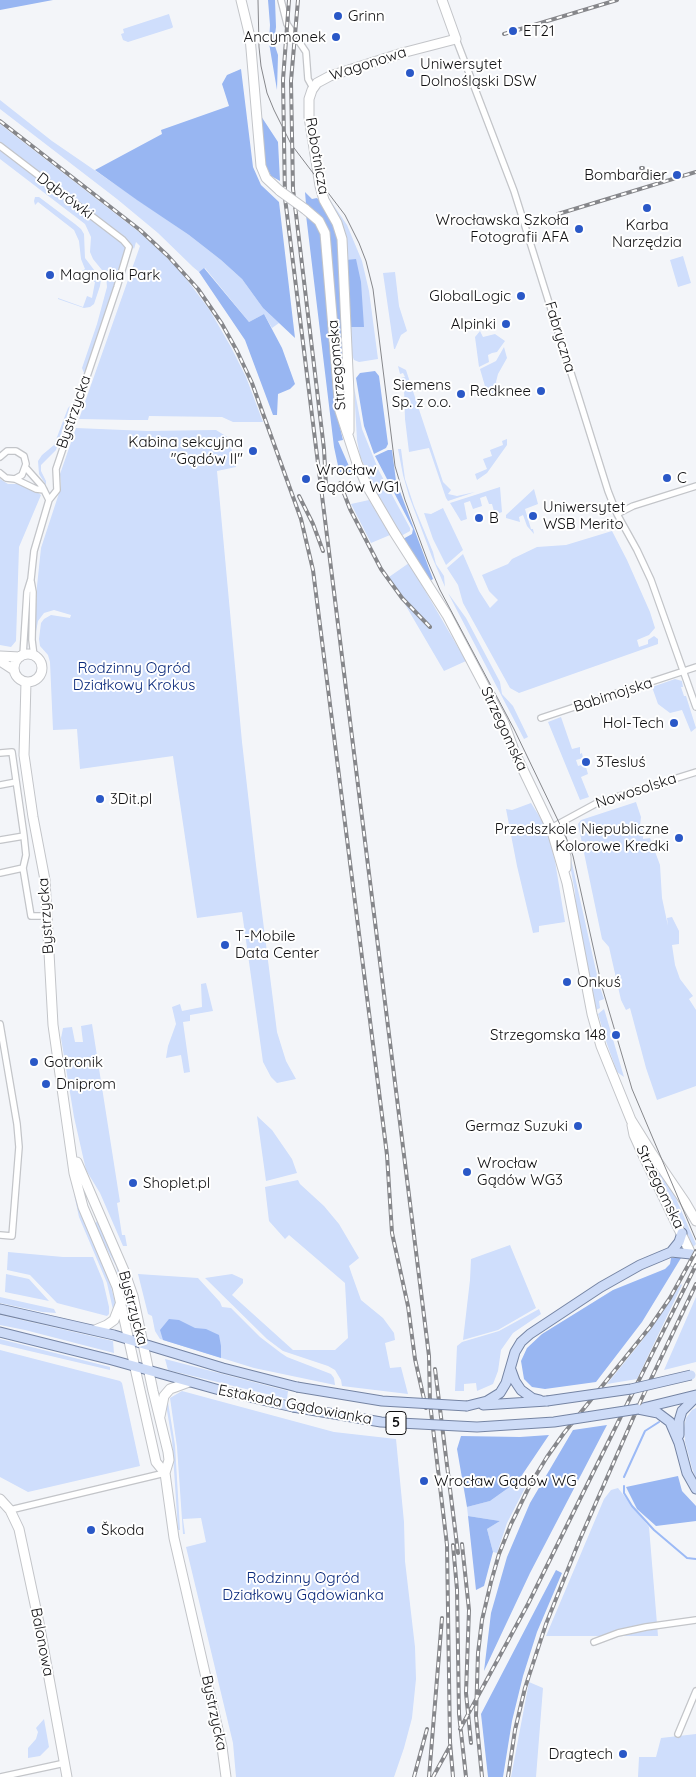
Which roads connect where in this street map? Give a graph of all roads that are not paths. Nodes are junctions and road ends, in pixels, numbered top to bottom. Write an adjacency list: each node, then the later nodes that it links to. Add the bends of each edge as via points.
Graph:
1 (241, 0): 8 (street, Strzegomska, bridge, via 250,37 261,166 266,178 306,209 325,232 340,411)
2 (281, 0): 5 (street, Robotnicza, via 287,24 306,52 308,79)
3 (442, 0): 4 (street, Fabryczna)
4 (456, 38): 5 (street, Wagonowa, via 330,76); 16 (street, Fabryczna, via 516,196)
5 (313, 88): 8 (street, Robotnicza, via 309,117 320,186 342,239)
6 (0, 146): 7 (street, Dąbrówki)
7 (129, 247): 15 (street, Bystrzycka, via 56,468 57,490)
8 (349, 438): 32 (street, Strzegomska, via 368,486 441,604 504,723)
9 (0, 457): 10 (street, via 7,451 16,451 24,456)
10 (26, 468): 12 (street); 14 (street)
11 (0, 474): 12 (street)
12 (15, 479): 14 (street)
13 (696, 486): 16 (street)
14 (44, 490): 15 (street)
15 (49, 500): 17 (street, Bystrzycka, via 34,551)
16 (617, 514): 24 (street, Fabryczna, via 651,580)
17 (31, 579): 19 (street, Bystrzycka); 20 (street, Bystrzycka)
18 (0, 656): 19 (street)
19 (21, 656): 20 (street); 23 (street)
20 (34, 656): 25 (street, via 42,670 34,680)
21 (0, 661): 23 (street)
22 (696, 667): 24 (street, Babimojska)
23 (14, 670): 25 (street, via 18,678)
24 (685, 671): 26 (street, Fabryczna); 27 (street, Babimojska)
25 (26, 682): 37 (street, Bystrzycka, via 24,755)
26 (696, 707)
27 (541, 718)
28 (0, 753): 30 (street, via 12,752)
29 (696, 772): 32 (street, Nowosolska, via 598,803)
30 (16, 782): 31 (street); 33 (street)
31 (0, 785)
32 (552, 828): 39 (street, Strzegomska, via 567,883 595,1022)
33 (24, 836): 34 (street); 35 (street, via 26,855)
34 (0, 840)
35 (22, 868): 36 (street); 37 (street, via 31,916)
36 (0, 873)
37 (48, 916): 40 (street, Bystrzycka, via 53,1025)
38 (0, 1024): 45 (street, via 18,1124 19,1147 12,1236)
39 (631, 1120): 41 (street, Strzegomska); 44 (street, Strzegomska, via 634,1135)
40 (72, 1150): 42 (street, Bystrzycka); 43 (street, Bystrzycka, via 79,1194)
41 (696, 1221)
42 (102, 1222): 43 (street, via 94,1218); 53 (street, Bystrzycka, via 130,1284)
43 (91, 1226): 48 (street, Bystrzycka)
44 (682, 1233): 46 (main road); 47 (street, Strzegomska)
45 (0, 1235)
46 (671, 1252): 47 (main road, via 680,1252); 54 (main road, via 640,1265 595,1291 525,1337 514,1352)
47 (693, 1259)
48 (121, 1302): 50 (street, via 114,1320); 52 (street, Bystrzycka)
49 (0, 1309): 50 (main road, 5)
50 (95, 1330): 52 (main road, 5)
51 (0, 1332): 55 (main road, 5)
52 (129, 1340): 53 (main road, 5); 55 (street, Bystrzycka)
53 (143, 1344): 56 (street, Bystrzycka); 61 (main road, Estakada Gądowianka / 5, bridge, via 297,1386 382,1401)
54 (511, 1364): 60 (main road, via 514,1381 521,1390 532,1398); 61 (main road, via 500,1392 487,1401)
55 (135, 1367): 56 (main road, Estakada Gądowianka / 5); 65 (street, Bystrzycka, via 156,1462)
56 (148, 1371): 58 (main road, Estakada Gądowianka / 5); 63 (street, Bystrzycka)
57 (696, 1374): 60 (main road, Estakada Gądowianka / 5, bridge, via 631,1389)
58 (189, 1382): 62 (main road, Estakada Gądowianka / 5, bridge, via 293,1407 381,1422 477,1427 554,1422); 63 (street, via 173,1387 164,1396)
59 (696, 1396): 62 (main road, Estakada Gądowianka / 5); 64 (main road, via 682,1411)
60 (547, 1401): 61 (main road, Estakada Gądowianka / 5)
61 (467, 1406)
62 (638, 1409): 64 (main road, via 664,1416)
63 (160, 1419): 65 (street, Bystrzycka, via 169,1460)
64 (680, 1443): 66 (main road, via 686,1473)
65 (165, 1474): 68 (street); 77 (street, Bystrzycka, via 174,1538)
66 (696, 1489)
67 (0, 1499): 68 (street, Balonowa)
68 (10, 1510): 73 (street, Balonowa, via 20,1529)
69 (696, 1620): 70 (street, via 618,1633)
70 (594, 1642)
71 (696, 1691): 72 (street)
72 (678, 1734)
73 (65, 1763): 74 (street); 76 (street, Balonowa)
74 (27, 1774): 75 (street)
75 (0, 1777)
76 (67, 1777)
77 (226, 1777)

